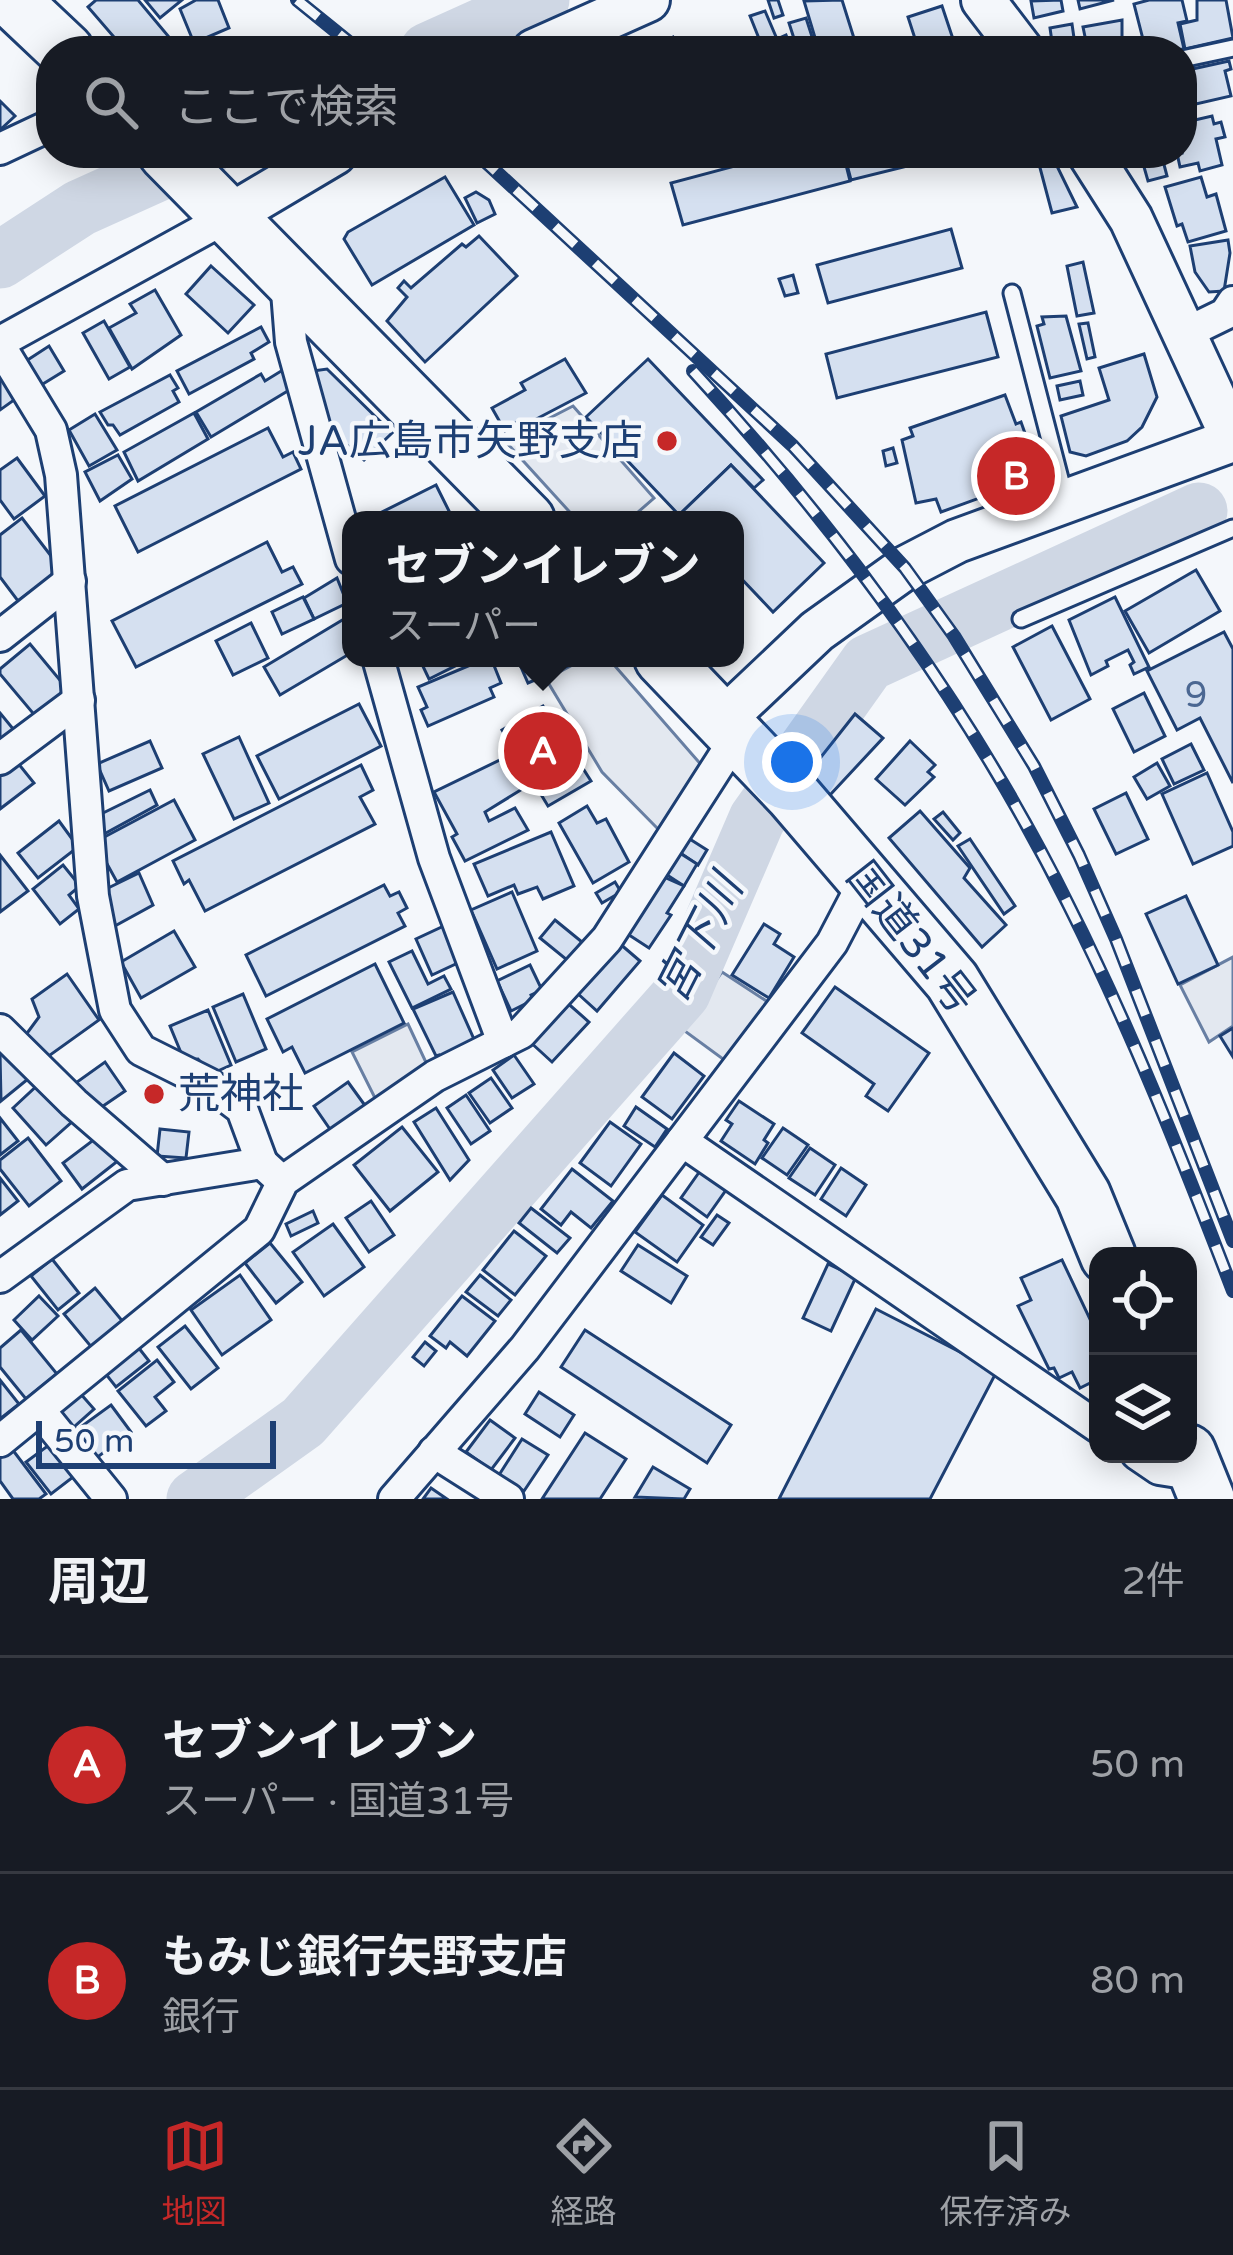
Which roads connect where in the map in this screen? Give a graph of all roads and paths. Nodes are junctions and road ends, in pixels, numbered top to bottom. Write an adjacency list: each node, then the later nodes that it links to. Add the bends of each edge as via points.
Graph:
1 (12, 0): 4 (highway)
2 (648, 0): 5 (street)
3 (983, 0): 6 (street)
4 (50, 36)
5 (568, 36)
6 (1011, 36)
7 (1233, 48): 8 (lane)
8 (1197, 55)
9 (36, 132): 10 (street)
10 (0, 149)
11 (181, 168): 14 (highway)
12 (304, 168): 14 (street)
13 (1098, 168): 18 (street)
14 (221, 208): 15 (highway); 19 (street)
15 (285, 273): 22 (highway); 23 (street, via 291,342)
16 (1012, 293): 21 (lane)
17 (1233, 302): 18 (street)
18 (1184, 334): 20 (street)
19 (0, 344): 25 (street, via 51,430)
20 (1233, 440): 21 (street)
21 (1066, 501): 31 (street, via 904,568 817,632)
22 (517, 511)
23 (342, 526)
24 (1233, 528): 26 (lane)
25 (70, 580): 27 (street); 30 (street)
26 (1021, 619)
27 (0, 636)
28 (381, 667): 35 (street, via 434,858)
29 (671, 667): 31 (highway, 国道31号)
30 (79, 700): 32 (street); 37 (street, via 93,896 115,1010 141,1050 242,1109)
31 (737, 736): 33 (highway, 国道31号); 35 (street, via 607,939 521,1033)
32 (0, 759)
33 (866, 878): 36 (street, via 832,943); 39 (highway, 国道31号, via 952,981 1083,1195)
34 (0, 1030): 38 (street)
35 (503, 1042): 37 (street)
36 (682, 1141): 42 (street); 44 (street, via 525,1348)
37 (272, 1172): 38 (street); 41 (street, via 259,1230)
38 (163, 1180): 40 (street, via 127,1185)
39 (1104, 1247)
40 (0, 1277)
41 (40, 1411): 43 (street); 47 (street)
42 (1089, 1421)
43 (0, 1441)
44 (434, 1452): 48 (street); 49 (street)
45 (1150, 1463): 46 (street)
46 (1191, 1481)
47 (112, 1499)
48 (394, 1499)
49 (508, 1499)

